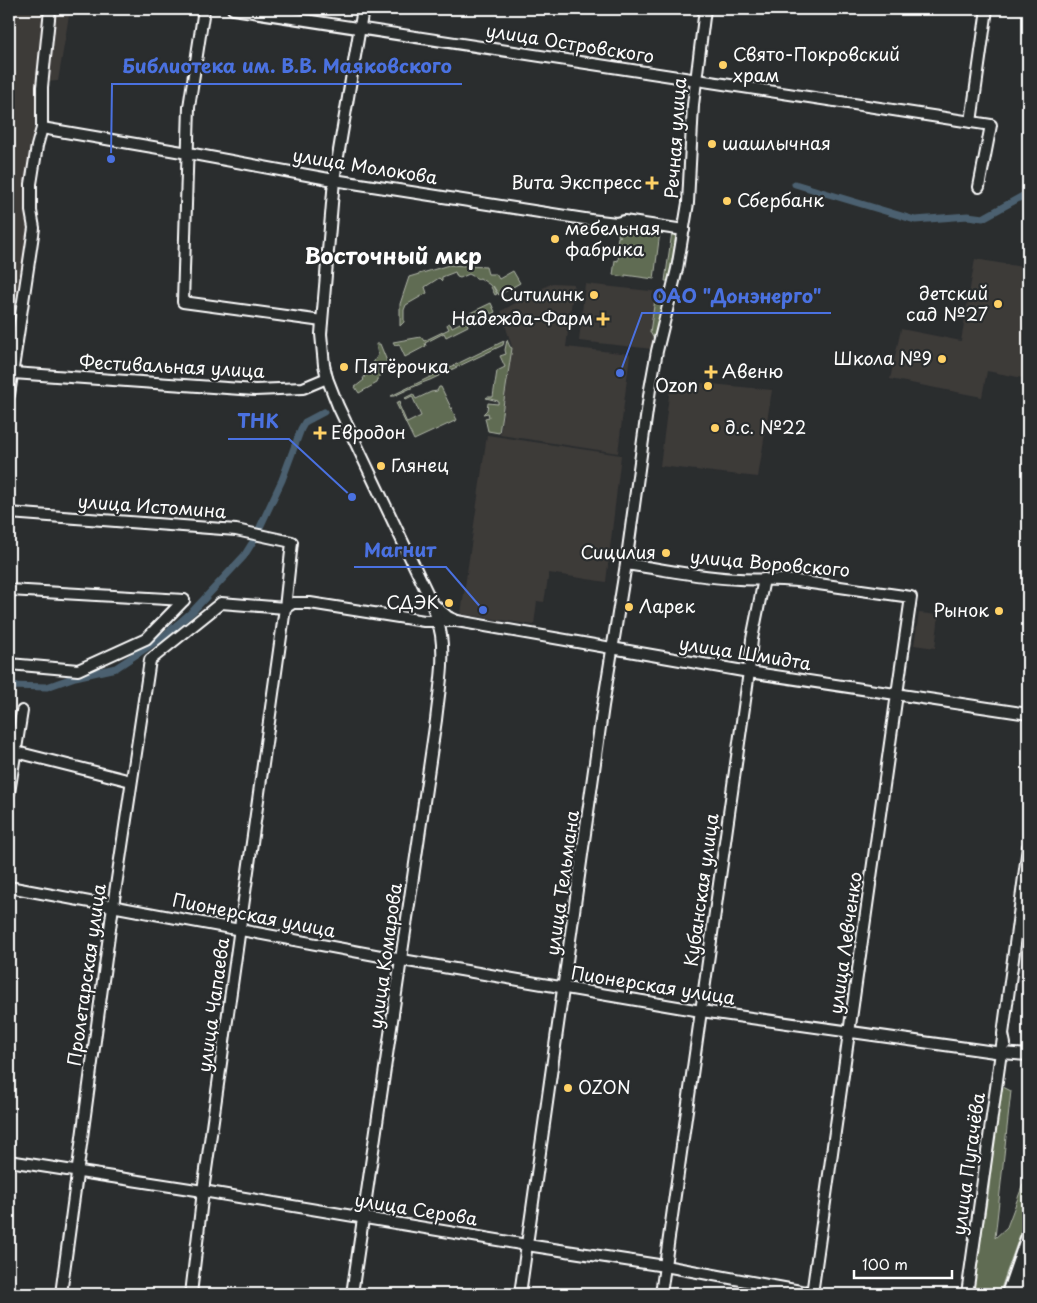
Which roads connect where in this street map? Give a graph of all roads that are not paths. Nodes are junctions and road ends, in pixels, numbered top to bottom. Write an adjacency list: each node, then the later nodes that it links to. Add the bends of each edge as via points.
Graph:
1 (50, 9): 10 (street, via 42,87)
2 (204, 9): 11 (street, via 189,107)
3 (234, 9): 7 (street, улица Островского)
4 (363, 9): 7 (street, улица Комарова)
5 (705, 9): 8 (street, Речная улица)
6 (987, 9): 9 (street)
7 (360, 29): 8 (street, улица Островского); 12 (street, улица Комарова)
8 (696, 79): 9 (street, улица Островского); 14 (street, Речная улица)
9 (971, 122): 13 (street, улица Островского, via 991,125)
10 (42, 128): 11 (street, улица Молокова); 16 (street, via 31,184 34,228)
11 (188, 152): 12 (street, улица Молокова); 15 (street, via 183,302)
12 (334, 180): 14 (street, улица Молокова, via 612,223 624,221); 15 (street, улица Комарова)
13 (979, 187)
14 (684, 230): 19 (street, Речная улица, via 652,378)
15 (322, 321): 17 (street, улица Комарова)
16 (13, 373): 17 (street, Фестивальная улица, via 255,390 303,388); 18 (street)
17 (327, 378): 26 (street, улица Комарова)
18 (9, 395)
19 (638, 476): 22 (street, улица Тельмана)
20 (9, 513): 21 (street, улица Истомина, via 236,530)
21 (292, 542): 27 (street, улица Чапаева)
22 (626, 564): 23 (street, улица Воровского, via 717,578); 30 (street, улица Тельмана)
23 (764, 579): 25 (street, улица Воровского); 33 (street, Кубанская улица)
24 (9, 590): 32 (street, via 184,600 146,639 78,670)
25 (911, 597): 34 (street, улица Левченко)
26 (431, 602): 28 (street, улица Комарова); 29 (street, улица Шмидта)
27 (285, 608): 28 (street, улица Шмидта, via 293,602 310,603); 31 (street, улица Шмидта, via 220,603); 43 (street, улица Чапаева)
28 (438, 621): 29 (street, улица Шмидта); 44 (street, улица Комарова, via 442,646 439,691)
29 (457, 621): 30 (street, улица Шмидта)
30 (613, 649): 33 (street, улица Шмидта); 45 (street, улица Тельмана)
31 (150, 660): 38 (street, Пролетарская улица)
32 (9, 664)
33 (749, 672): 34 (street, улица Шмидта); 46 (street, Кубанская улица)
34 (896, 694): 36 (street, улица Шмидта); 47 (street, улица Левченко)
35 (22, 710): 37 (street)
36 (1028, 714)
37 (16, 752): 38 (street); 39 (street)
38 (131, 781): 42 (street, Пролетарская улица)
39 (9, 793)
40 (1028, 847): 48 (street, улица Пугачёва)
41 (9, 888): 42 (street, Пионерская улица)
42 (113, 906): 43 (street, Пионерская улица); 52 (street, Пролетарская улица)
43 (241, 931): 44 (street, Пионерская улица); 53 (street, улица Чапаева)
44 (402, 960): 45 (street, Пионерская улица); 54 (street, улица Комарова)
45 (564, 988): 46 (street, Пионерская улица); 56 (street, улица Тельмана)
46 (702, 1011): 47 (street, Пионерская улица); 57 (street, Кубанская улица)
47 (850, 1032): 49 (street, Пионерская улица); 64 (street, улица Левченко)
48 (1003, 1038): 49 (street, улица Пугачёва); 50 (street, via 1010,1049)
49 (1002, 1053): 50 (street, Пионерская улица); 66 (street, улица Пугачёва)
50 (1023, 1054)
51 (9, 1162): 52 (street, улица Серова)
52 (76, 1172): 53 (street, улица Серова); 59 (street, Пролетарская улица)
53 (203, 1190): 54 (street, улица Серова); 60 (street, улица Чапаева)
54 (364, 1217): 56 (street, улица Серова); 61 (street, улица Комарова)
55 (1028, 1239): 67 (highway)
56 (528, 1245): 57 (street, улица Серова); 62 (street, улица Тельмана)
57 (665, 1266): 63 (street, Кубанская улица); 64 (street, улица Серова)
58 (1028, 1280): 68 (highway)
59 (61, 1294)
60 (191, 1294)
61 (352, 1294)
62 (520, 1294)
63 (661, 1294)
64 (812, 1294): 65 (street, улица Серова)
65 (817, 1294)
66 (967, 1294)
67 (1010, 1294): 68 (highway, via 1015,1291)
68 (1021, 1294)

